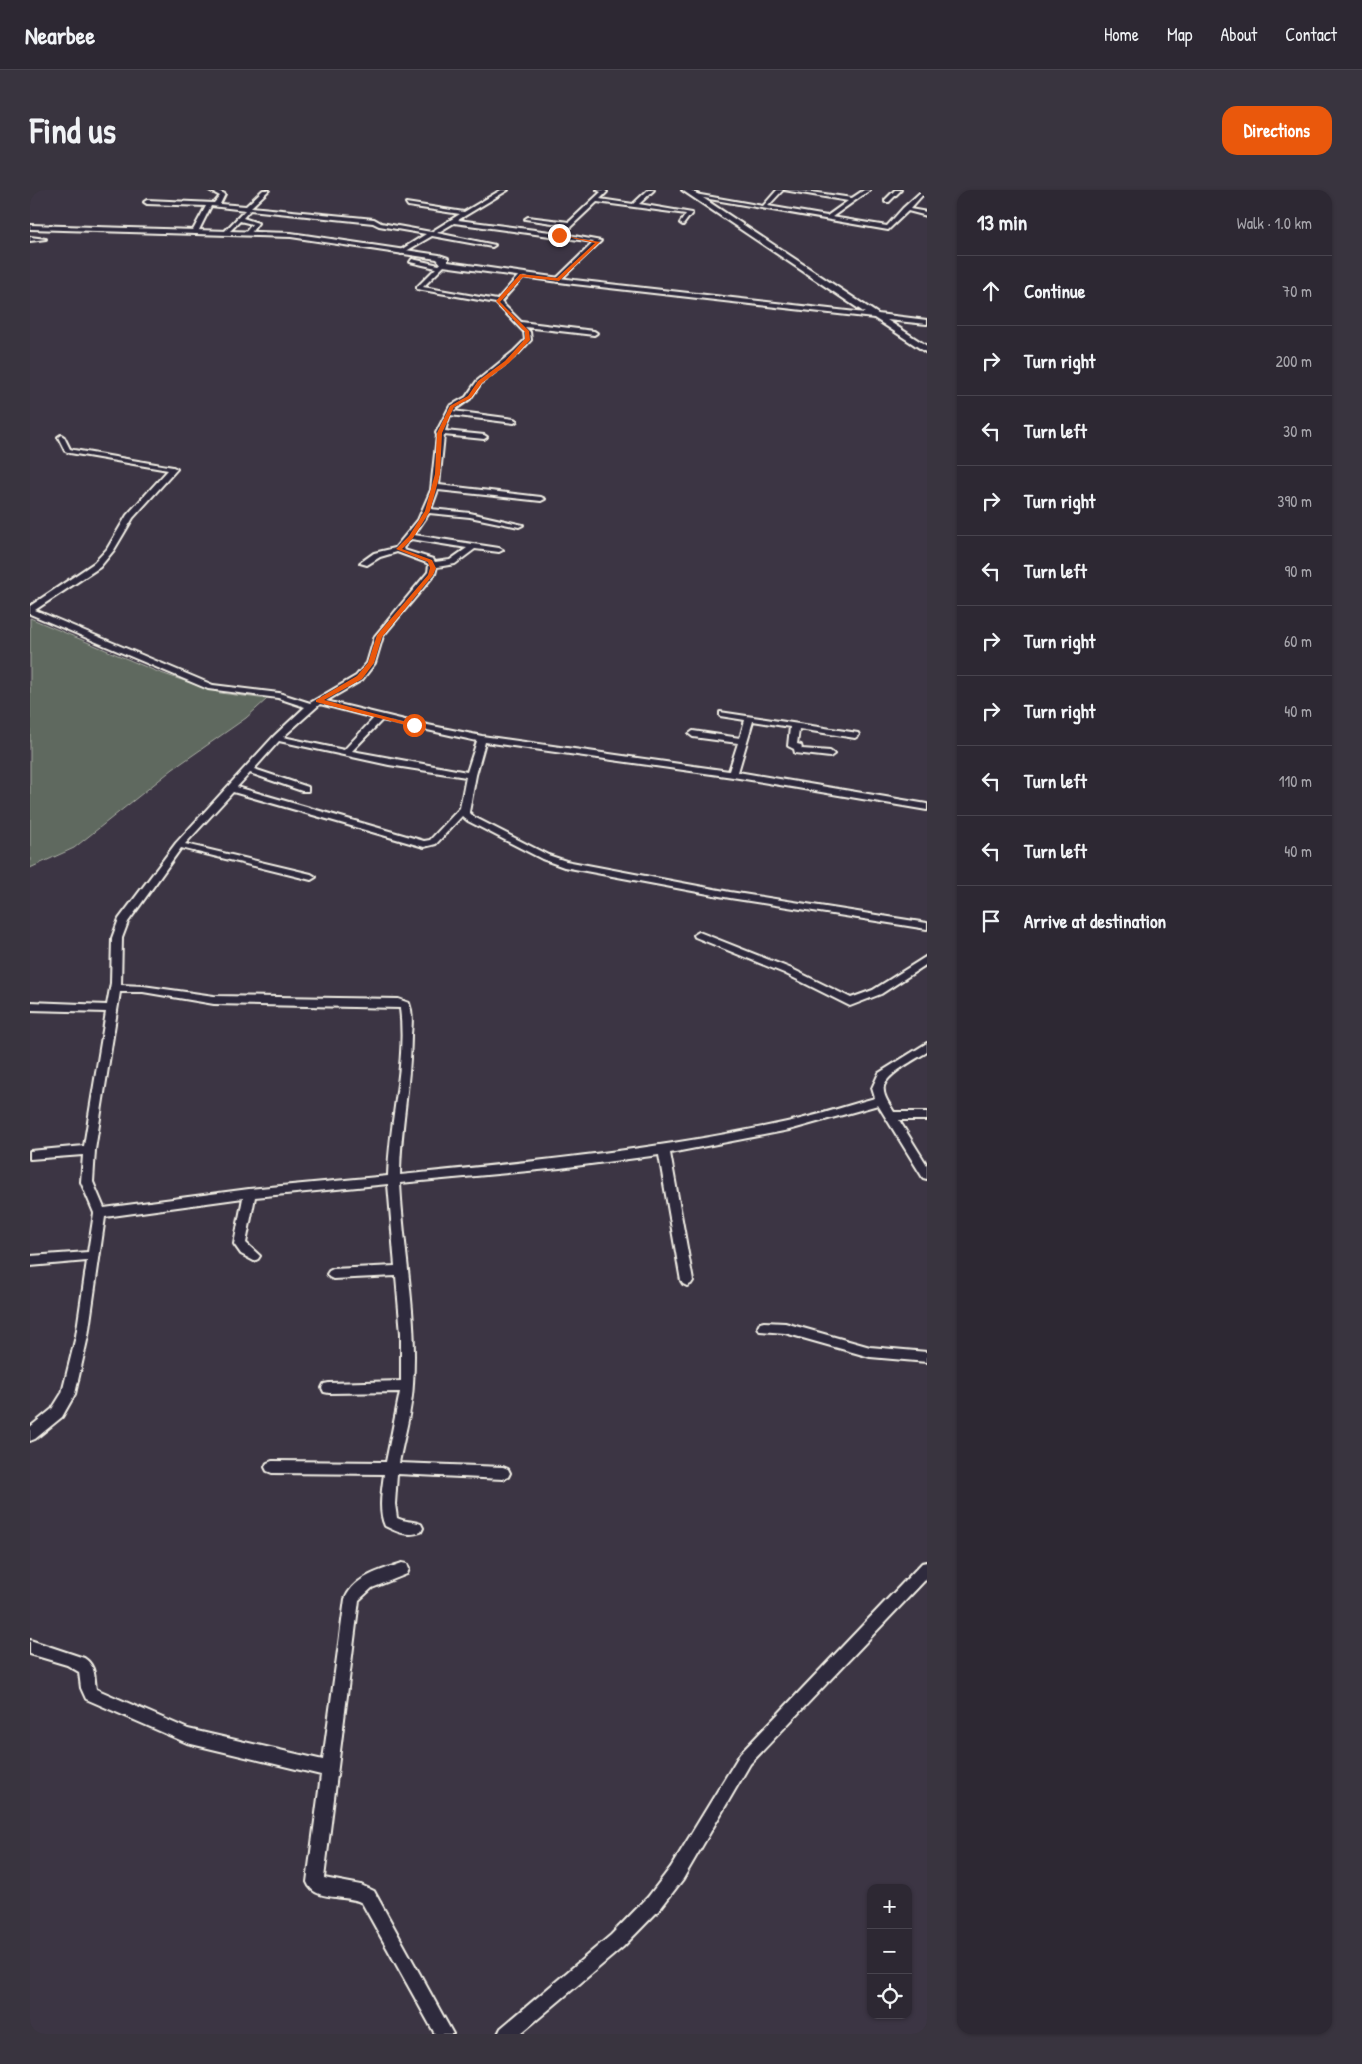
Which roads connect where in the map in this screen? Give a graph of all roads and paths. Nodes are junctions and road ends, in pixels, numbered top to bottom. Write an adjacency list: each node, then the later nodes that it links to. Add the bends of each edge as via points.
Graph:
1 (212, 190): 23 (street, via 223,195)
2 (266, 190): 27 (street)
3 (505, 190): 30 (street)
4 (600, 190): 16 (street, via 604,192)
5 (651, 190): 24 (street)
6 (686, 190): 13 (street)
7 (780, 190): 25 (street)
8 (787, 190): 14 (street)
9 (828, 190): 14 (street)
10 (867, 190): 17 (street)
11 (898, 190): 19 (street)
12 (926, 190): 28 (street)
13 (696, 193): 15 (street); 53 (street)
14 (823, 196): 17 (street); 18 (street)
15 (708, 198): 25 (street); 54 (street)
16 (595, 200): 24 (street); 36 (street)
17 (852, 200): 32 (street)
18 (816, 201)
19 (887, 201)
20 (147, 202): 22 (street)
21 (408, 204): 30 (street)
22 (209, 205): 23 (street); 39 (street)
23 (216, 205): 27 (street)
24 (634, 206): 37 (street, via 689,213)
25 (765, 206): 29 (street)
26 (809, 207): 29 (street)
27 (248, 208): 33 (street); 42 (street, via 374,221)
28 (905, 210): 31 (street); 32 (street, via 890,228)
29 (802, 213): 32 (street)
30 (467, 214): 35 (street)
31 (927, 214)
32 (829, 217)
33 (240, 219): 40 (street); 41 (street, via 255,223)
34 (528, 219): 36 (street)
35 (452, 222): 42 (street); 43 (street)
36 (572, 224): 43 (street)
37 (683, 224)
38 (30, 227): 39 (street)
39 (195, 232): 40 (street)
40 (226, 232): 41 (street)
41 (248, 233): 47 (street, via 323,238)
42 (432, 234): 46 (street); 47 (street)
43 (559, 235): 51 (street, via 598,241)
44 (30, 239): 45 (street)
45 (43, 240)
46 (492, 245)
47 (401, 252): 49 (street, via 439,257 445,260)
48 (412, 261): 49 (street)
49 (441, 265): 50 (street); 52 (street, via 419,286 433,294)
50 (522, 275): 51 (street); 52 (street)
51 (558, 280): 53 (street)
52 (498, 302): 56 (street)
53 (877, 316): 54 (street); 59 (street)
54 (891, 318): 55 (street); 58 (street)
55 (927, 322)
56 (519, 324): 57 (street); 60 (street, via 529,334 521,349)
57 (594, 334)
58 (927, 342)
59 (927, 350)
60 (448, 413): 61 (street); 62 (street)
61 (514, 421)
62 (439, 433): 64 (street); 65 (street)
63 (61, 437): 75 (street, via 67,450 72,452 173,469 130,517 97,565)
64 (484, 437)
65 (435, 487): 66 (street); 67 (street)
66 (542, 499)
67 (428, 511): 68 (street); 69 (street)
68 (519, 525)
69 (411, 537): 70 (street); 71 (street)
70 (473, 547): 72 (street); 74 (street, via 452,562)
71 (398, 549): 73 (street); 74 (street)
72 (499, 550)
73 (364, 563)
74 (433, 565): 76 (street, via 428,580 379,636 371,663 363,673 352,683)
75 (30, 610): 76 (street, via 210,686)
76 (315, 703): 78 (street); 83 (street)
77 (722, 714): 79 (street)
78 (380, 717): 84 (street); 86 (street)
79 (750, 718): 80 (street); 85 (street)
80 (795, 726): 82 (street); 87 (street, via 792,746 798,747 798,751)
81 (693, 734): 85 (street)
82 (855, 735)
83 (276, 738): 86 (street); 88 (street)
84 (482, 739): 89 (street); 90 (street)
85 (743, 741): 89 (street)
86 (346, 753): 90 (street)
87 (830, 754)
88 (249, 770): 91 (street); 92 (street)
89 (733, 774): 93 (street)
90 (471, 775): 94 (street)
91 (232, 789): 94 (street, via 424,844 433,842); 95 (street)
92 (305, 789)
93 (927, 807)
94 (463, 810): 97 (street, via 471,819 564,864)
95 (179, 845): 96 (street); 100 (street, via 123,921 118,938)
96 (311, 877)
97 (927, 926)
98 (699, 935): 99 (street, via 788,971 850,1002 877,992)
99 (927, 959)
100 (116, 988): 102 (street); 111 (street, via 214,1000 403,1005 406,1008 406,1067)
101 (30, 1006): 102 (street)
102 (112, 1009): 107 (street)
103 (927, 1047): 104 (street, via 883,1076 878,1088)
104 (882, 1100): 105 (street); 108 (street, via 789,1126)
105 (892, 1116): 106 (street); 110 (street)
106 (927, 1116)
107 (89, 1150): 109 (street); 113 (street, via 88,1182)
108 (664, 1150): 111 (street, via 560,1164); 119 (street)
109 (30, 1155)
110 (927, 1175)
111 (394, 1179): 112 (street); 117 (street)
112 (248, 1193): 113 (street); 115 (street, via 250,1209 240,1230 240,1244)
113 (100, 1213): 114 (street)
114 (94, 1256): 116 (street); 124 (street, via 82,1336 68,1394 57,1413)
115 (254, 1256)
116 (30, 1261)
117 (402, 1271): 118 (street); 122 (street, via 409,1343)
118 (333, 1274)
119 (687, 1281)
120 (764, 1328): 121 (street, via 785,1328 870,1352)
121 (927, 1357)
122 (407, 1386): 123 (street); 126 (street)
123 (330, 1388)
124 (30, 1435)
125 (272, 1466): 126 (street)
126 (390, 1468): 127 (street); 128 (street, via 390,1522 404,1528)
127 (503, 1473)
128 (416, 1528)
129 (927, 1568): 134 (street, via 745,1759 677,1873 654,1903 617,1941)
130 (402, 1569): 132 (street, via 365,1584 352,1600)
131 (30, 1647): 132 (street, via 81,1663 87,1670 91,1694 172,1731)
132 (330, 1769): 133 (street, via 316,1882 320,1886 362,1893 368,1897)
133 (444, 2034)
134 (507, 2034)

